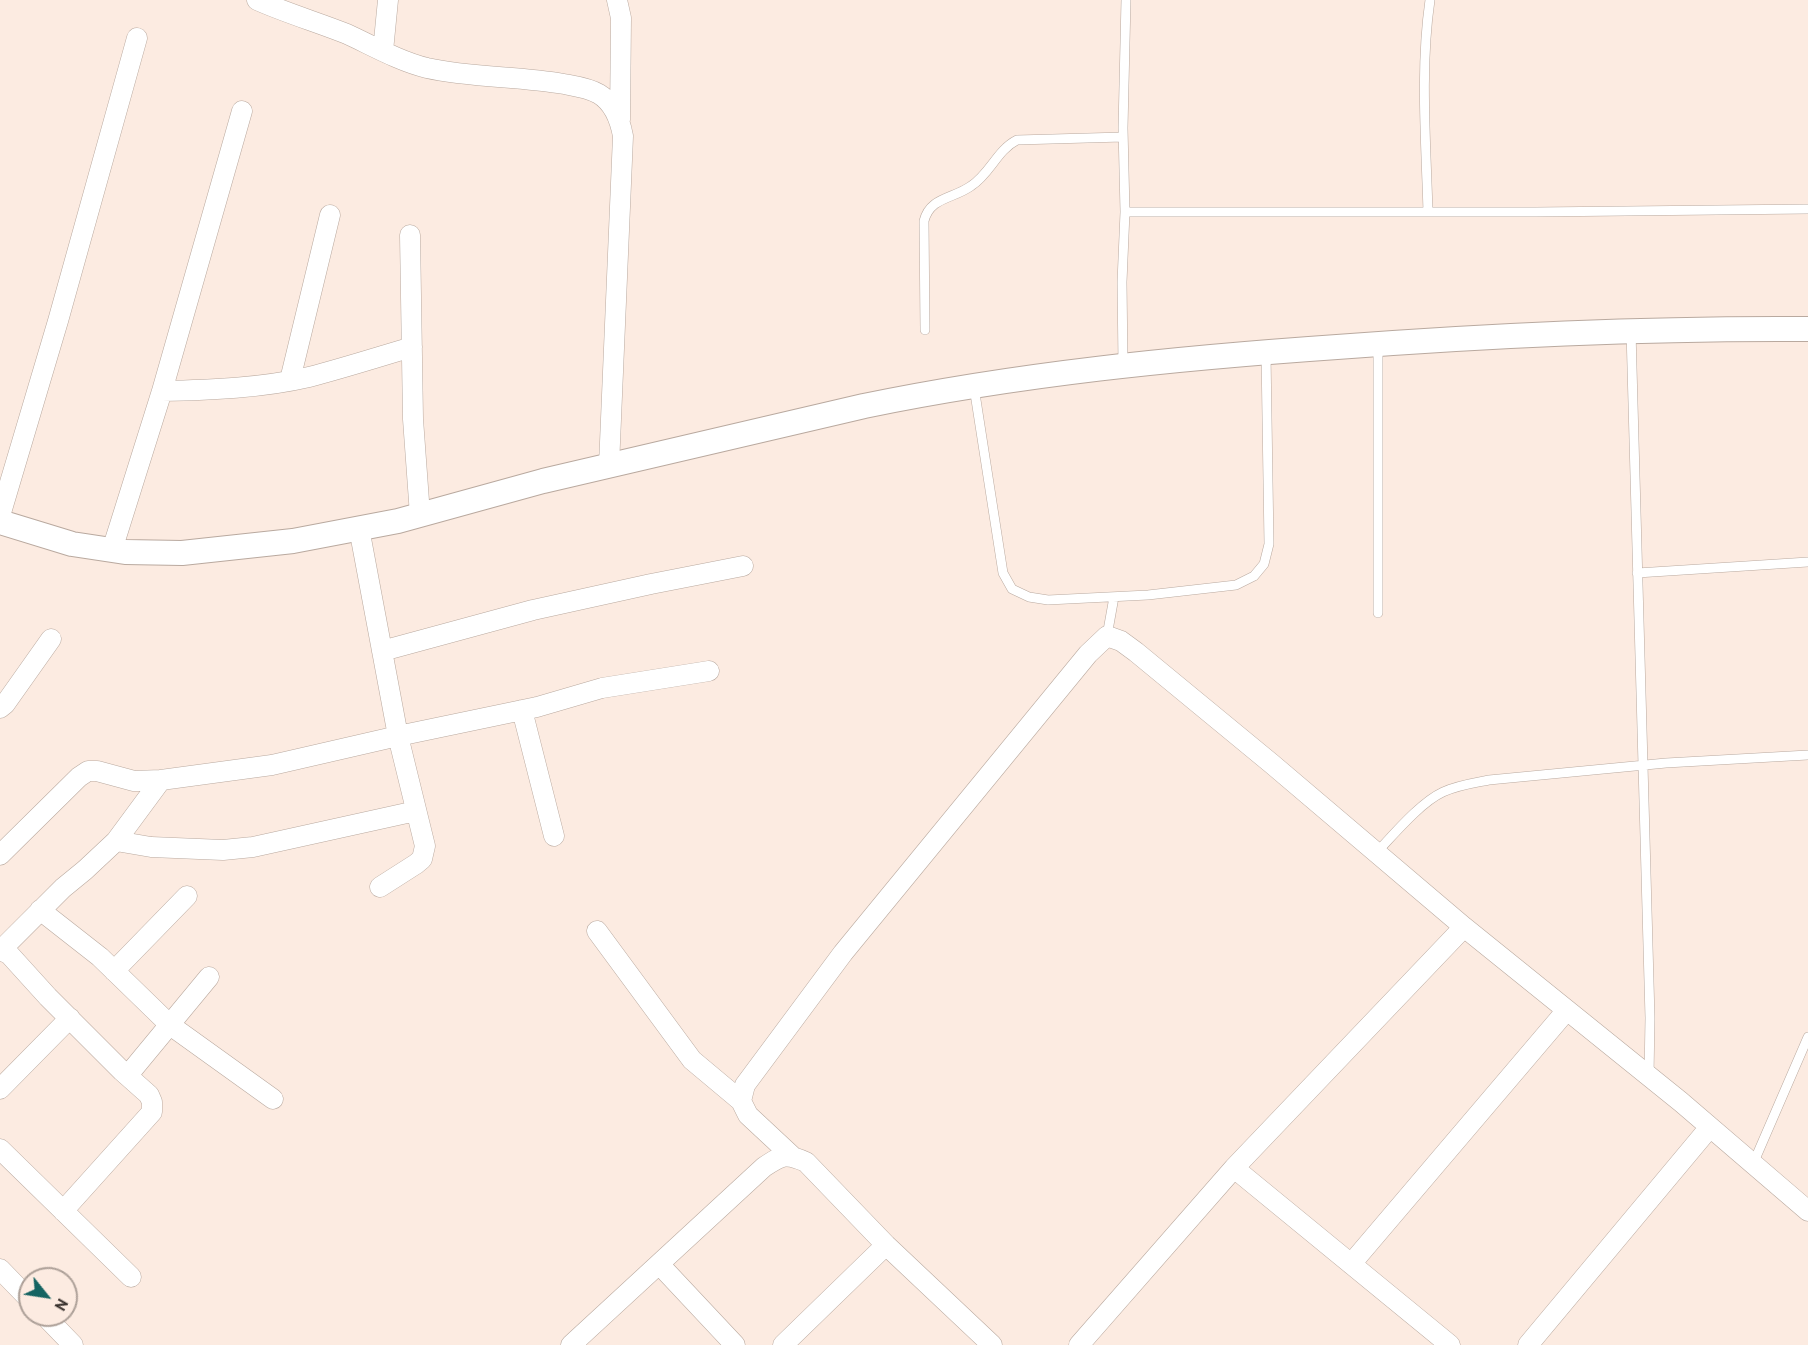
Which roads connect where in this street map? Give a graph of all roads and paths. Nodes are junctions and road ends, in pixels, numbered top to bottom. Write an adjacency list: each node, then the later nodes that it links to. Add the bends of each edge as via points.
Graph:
1 (256, 0): 7 (street)
2 (388, 0): 7 (street)
3 (617, 0): 9 (street, via 621,18)
4 (1126, 0): 10 (lane)
5 (1430, 0): 13 (lane, via 1426,71)
6 (137, 38): 28 (street)
7 (383, 51): 9 (street, via 426,68 543,81 599,93 612,105)
8 (242, 111): 25 (street)
9 (620, 121): 26 (street, via 623,136)
10 (1123, 137): 12 (lane); 17 (lane, via 1017,140 1003,149 970,188 930,207 924,221)
11 (1808, 209): 13 (lane)
12 (1125, 212): 13 (lane); 22 (lane)
13 (1428, 212)
14 (330, 215): 23 (street)
15 (410, 236): 20 (street)
16 (1808, 329): 18 (street)
17 (925, 330)
18 (1631, 331): 19 (street); 34 (lane)
19 (1378, 344): 21 (street); 36 (lane)
20 (412, 347): 23 (street); 27 (street)
21 (1266, 352): 22 (street); 35 (lane, via 1269,544 1264,564 1254,576 1236,585)
22 (1123, 366): 24 (street)
23 (290, 380): 25 (street, via 213,390)
24 (974, 387): 26 (street, via 864,406); 35 (lane, via 1003,573 1012,589 1047,600)
25 (162, 391): 31 (street)
26 (609, 466): 27 (street)
27 (420, 515): 30 (street)
28 (0, 516)
29 (0, 522): 31 (street, via 72,544)
30 (359, 528): 31 (street, via 294,541 182,553); 39 (street)
31 (112, 550)
32 (1808, 562): 34 (lane)
33 (743, 566): 39 (street, via 533,610)
34 (1637, 573): 45 (lane)
35 (1114, 597): 37 (lane)
36 (1378, 613)
37 (1107, 636): 50 (street, via 1136,651); 68 (street, via 1088,654 843,953 745,1085)
38 (51, 639): 41 (street)
39 (382, 651): 43 (street)
40 (709, 671): 42 (street, via 602,688)
41 (0, 708)
42 (522, 710): 43 (street); 48 (street)
43 (398, 736): 46 (street, via 272,765); 47 (street)
44 (1808, 755): 45 (lane)
45 (1642, 765): 50 (lane, via 1464,784 1429,801); 65 (lane)
46 (160, 780): 49 (street); 51 (street, via 134,781 88,771)
47 (416, 811): 49 (street, via 253,847 151,847); 52 (street, via 424,846 422,859)
48 (554, 836)
49 (116, 841): 54 (street)
50 (1377, 852): 55 (street)
51 (0, 855)
52 (380, 887)
53 (187, 896): 58 (street)
54 (40, 910): 57 (street); 58 (street)
55 (1464, 927): 60 (street); 73 (street)
56 (597, 931): 68 (street, via 692,1060)
57 (0, 950): 61 (street, via 9,954)
58 (114, 971): 62 (street)
59 (209, 976): 62 (street)
60 (1567, 1010): 65 (street); 78 (street)
61 (69, 1018): 64 (street); 66 (street)
62 (170, 1025): 64 (street); 67 (street)
63 (1808, 1037): 72 (lane)
64 (128, 1075): 74 (street, via 149,1095 152,1112)
65 (1649, 1076): 69 (street)
66 (0, 1089)
67 (273, 1099)
68 (741, 1101): 71 (street, via 748,1115)
69 (1710, 1127): 72 (street); 90 (street)
70 (0, 1149): 74 (street)
71 (792, 1156): 76 (street, via 806,1162); 77 (street, via 764,1167)
72 (1754, 1164): 75 (street)
73 (1234, 1168): 78 (street); 88 (street)
74 (63, 1211): 80 (street)
75 (1808, 1211)
76 (886, 1245): 86 (street); 87 (street)
77 (659, 1264): 84 (street); 85 (street)
78 (1352, 1264): 89 (street)
79 (0, 1269): 81 (street)
80 (131, 1277)
81 (18, 1288)
82 (56, 1327): 83 (street)
83 (73, 1345)
84 (571, 1345)
85 (735, 1345)
86 (783, 1345)
87 (992, 1345)
88 (1079, 1345)
89 (1450, 1345)
90 (1528, 1345)

